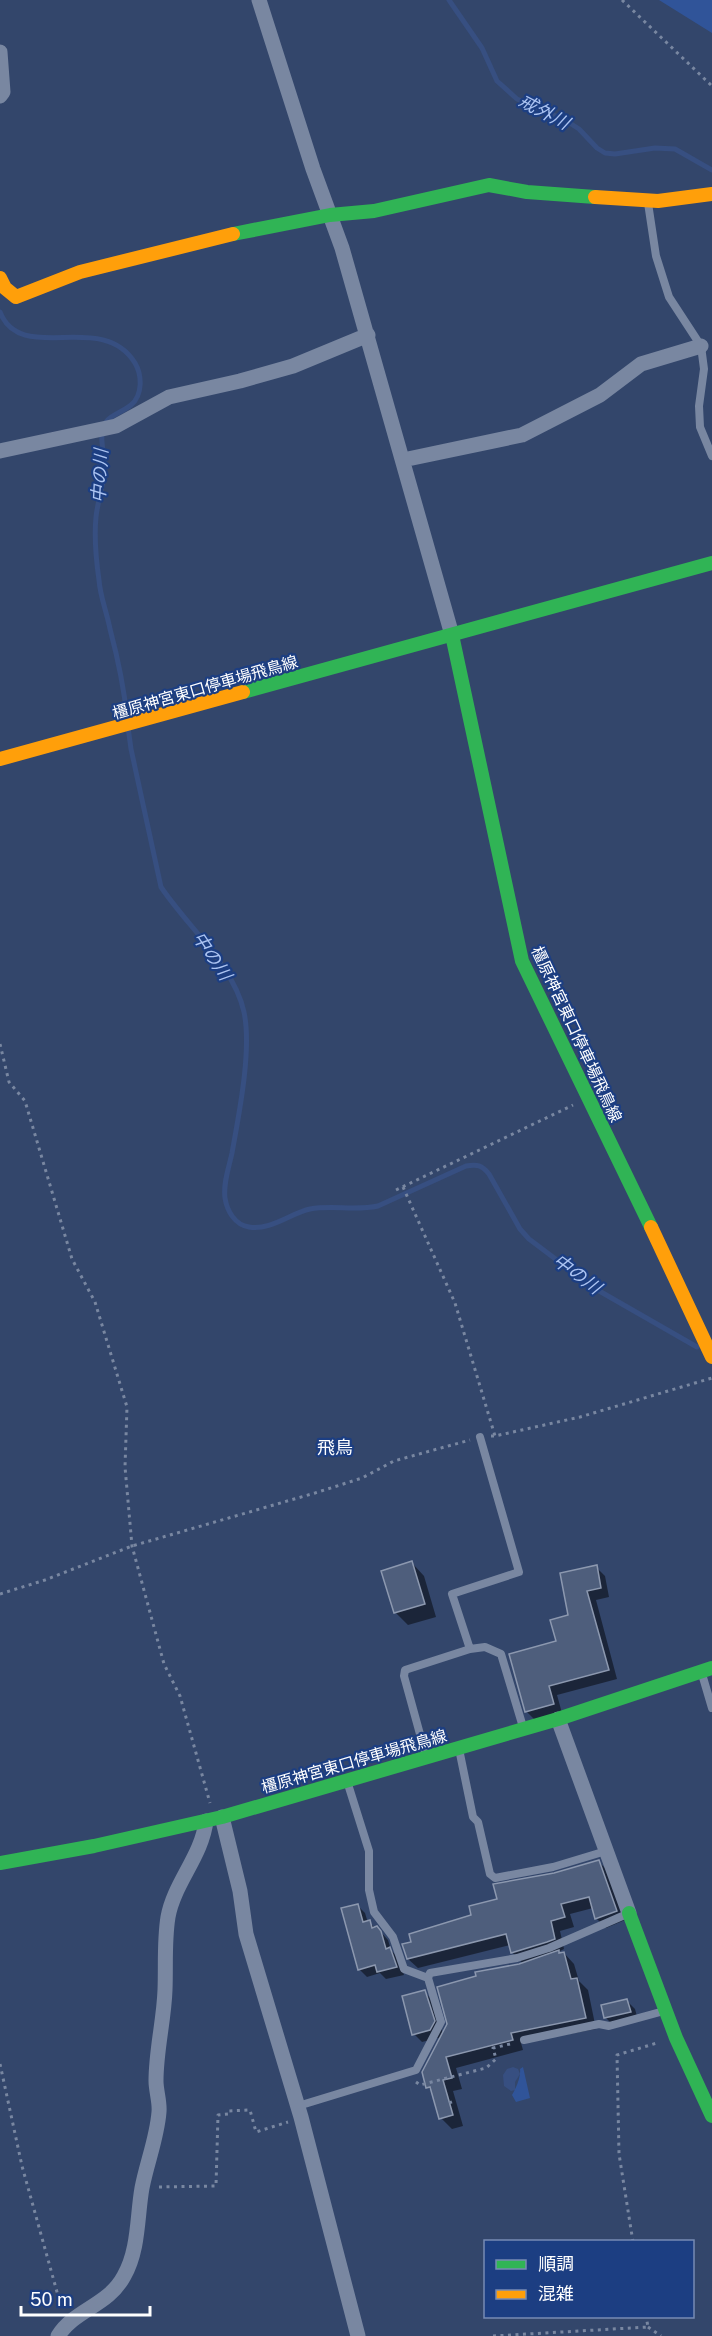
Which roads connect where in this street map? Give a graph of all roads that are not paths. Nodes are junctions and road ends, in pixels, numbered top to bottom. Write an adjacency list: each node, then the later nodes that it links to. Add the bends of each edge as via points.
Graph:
1 (259, 0): 6 (street)
2 (0, 52): 3 (street)
3 (0, 96)
4 (712, 194): 5 (main road)
5 (648, 200): 6 (main road, via 489,186 374,211); 9 (lane, via 656,255 669,297)
6 (330, 215): 7 (main road, via 210,239 80,272 16,297); 8 (street)
7 (0, 278)
8 (368, 335): 10 (street, via 293,366 169,397 116,426); 12 (street)
9 (701, 346): 11 (lane, via 704,369 700,427); 12 (street, via 641,364 600,395 522,435)
10 (0, 451)
11 (712, 456)
12 (403, 460): 14 (street)
13 (712, 563): 14 (main road, 橿原神宮東口停車場飛鳥線)
14 (452, 635): 15 (main road, 橿原神宮東口停車場飛鳥線); 16 (main road, 橿原神宮東口停車場飛鳥線, via 522,961)
15 (0, 759)
16 (712, 1356)
17 (480, 1437): 18 (lane, via 519,1572 452,1594)
18 (470, 1649): 22 (lane, via 486,1647 501,1654); 24 (lane, via 405,1670)
19 (707, 1670): 20 (lane); 21 (main road, 橿原神宮東口停車場飛鳥線)
20 (712, 1708)
21 (558, 1719): 22 (main road, 橿原神宮東口停車場飛鳥線); 27 (street)
22 (523, 1729): 23 (main road, 橿原神宮東口停車場飛鳥線)
23 (458, 1748): 24 (main road, 橿原神宮東口停車場飛鳥線); 27 (lane, via 473,1817 478,1822 490,1874 495,1878 553,1867)
24 (426, 1756): 25 (main road, 橿原神宮東口停車場飛鳥線)
25 (346, 1780): 26 (main road, 橿原神宮東口停車場飛鳥線); 30 (lane, via 369,1851 369,1890 374,1912 393,1937 404,1969)
26 (214, 1819): 28 (main road, 橿原神宮東口停車場飛鳥線); 33 (street); 35 (street, via 180,1882 169,1914 156,2082 159,2110 132,2252 125,2275 115,2290)
27 (606, 1851): 29 (street)
28 (0, 1863)
29 (629, 1913): 30 (lane, via 549,1948 517,1958 430,1973); 31 (main road)
30 (428, 1978): 33 (lane, via 441,2022 416,2070)
31 (665, 2010): 32 (lane, via 609,2026 600,2024); 34 (main road)
32 (524, 2040)
33 (299, 2111): 36 (street)
34 (712, 2116)
35 (62, 2330)
36 (358, 2336)

